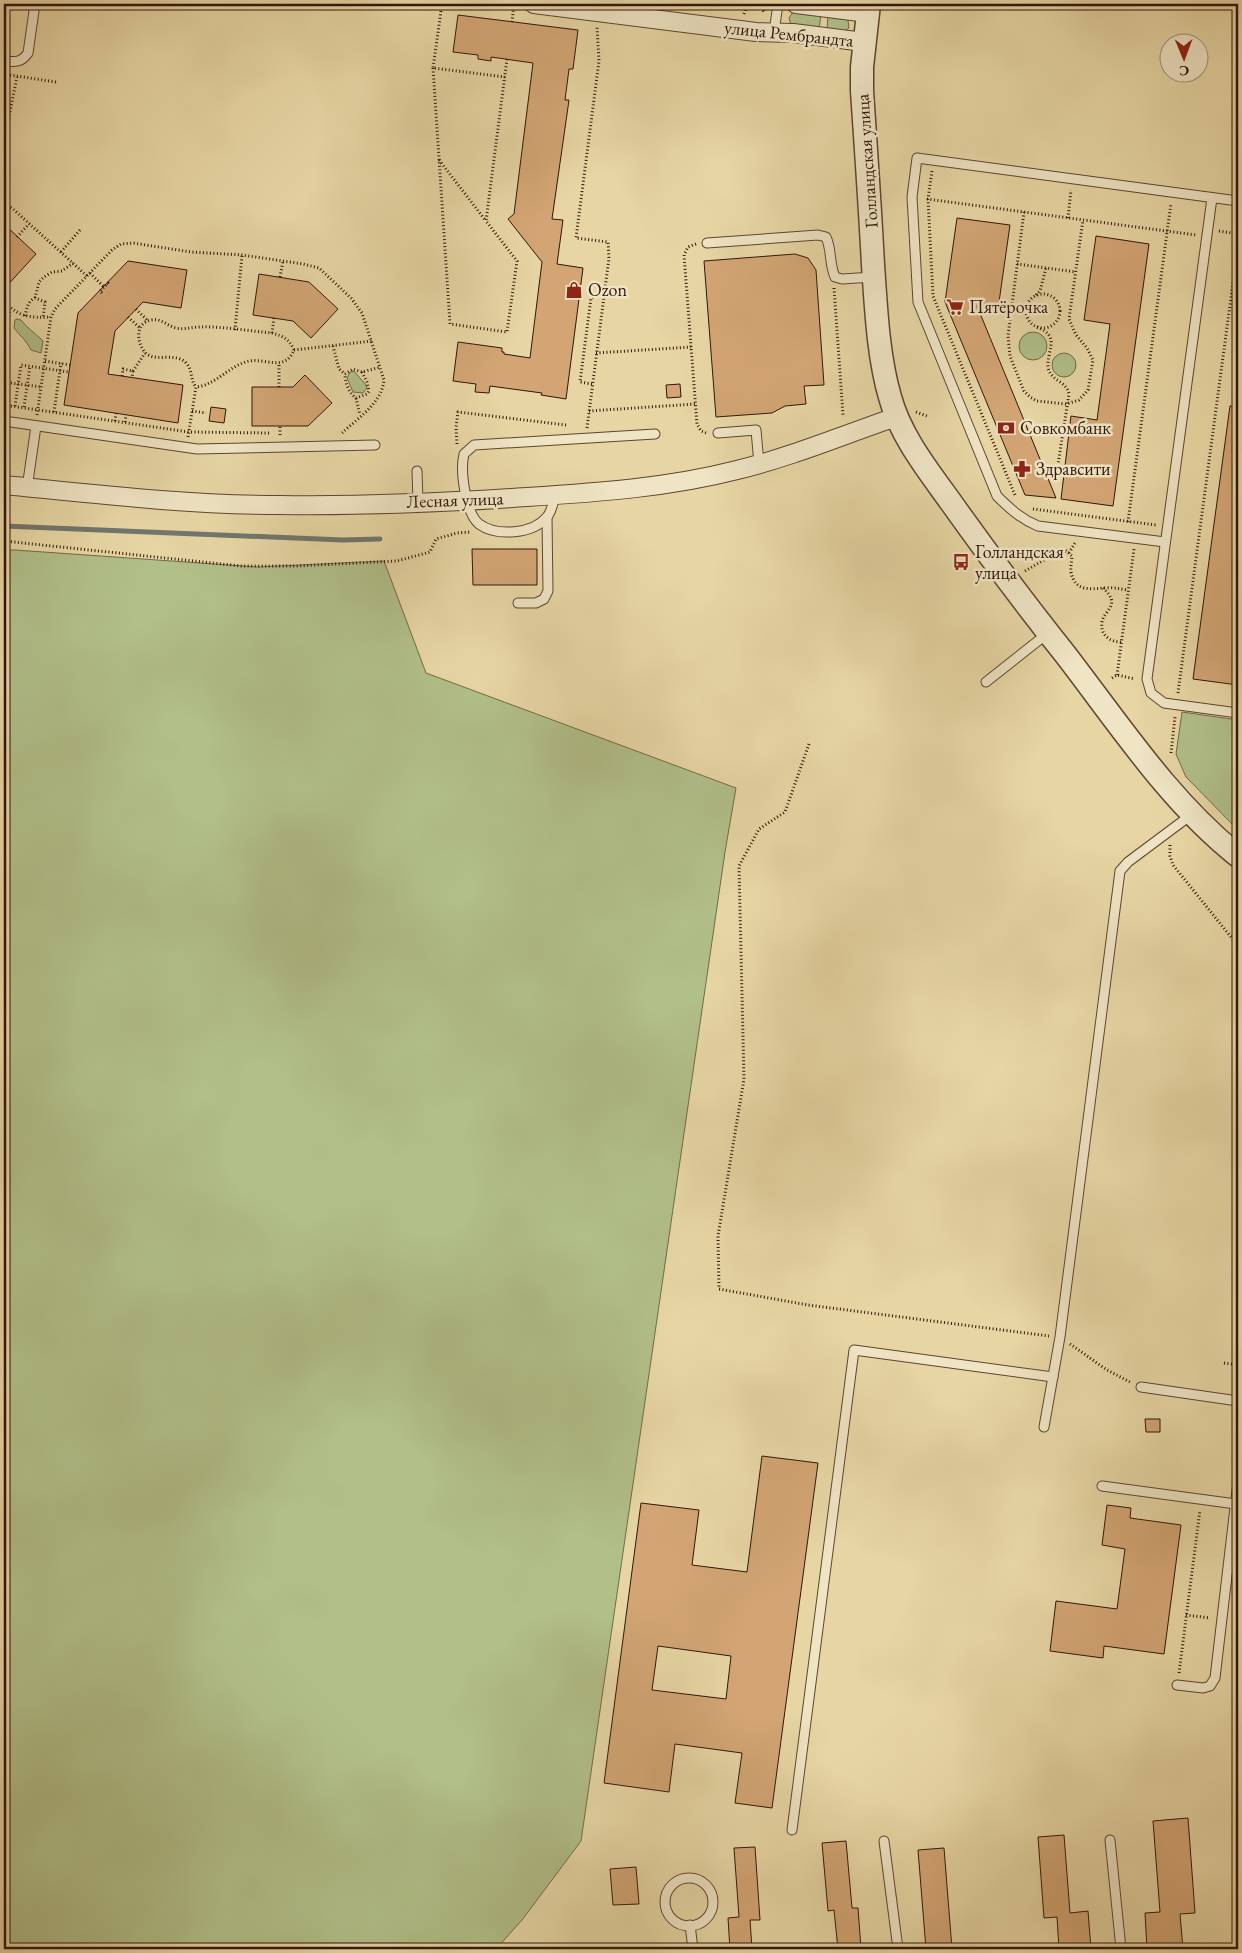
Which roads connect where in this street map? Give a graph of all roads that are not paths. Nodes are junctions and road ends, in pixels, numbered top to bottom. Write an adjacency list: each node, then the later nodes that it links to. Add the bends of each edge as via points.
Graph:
1 (35, 4): 8 (lane, via 28,53 23,60)
2 (534, 4): 6 (street, улица Рембрандта)
3 (778, 4): 6 (lane)
4 (796, 4): 5 (street, улица Рембрандта)
5 (868, 8): 7 (street, Голландская улица)
6 (774, 32): 7 (street, улица Рембрандта)
7 (864, 42): 12 (street, Голландская улица, via 862,91)
8 (4, 61)
9 (1212, 198): 10 (lane); 27 (lane); 27 (lane, via 917,158 912,197 918,302 997,496 1010,510 1038,526)
10 (1238, 201)
11 (707, 243): 12 (lane, via 818,235 826,237 829,244 835,277)
12 (874, 277): 13 (street, Голландская улица, via 884,370)
13 (896, 417): 19 (street, Лесная улица); 29 (street, Голландская улица, via 923,463)
14 (4, 421): 15 (lane)
15 (36, 426): 18 (lane, via 197,449); 22 (lane)
16 (718, 433): 19 (lane, via 756,430)
17 (655, 434): 24 (lane, via 474,445 463,458)
18 (375, 445)
19 (759, 464): 23 (street, Лесная улица, via 665,484)
20 (417, 472): 25 (lane)
21 (4, 485): 22 (street, Лесная улица)
22 (27, 488): 25 (street, Лесная улица, via 169,501 280,505)
23 (555, 495): 24 (street, Лесная улица); 26 (lane)
24 (466, 501): 25 (street, Лесная улица); 26 (lane, via 479,524 492,529 521,531 534,528)
25 (418, 502)
26 (547, 517): 28 (lane, via 548,591 544,599 536,603)
27 (1165, 542): 31 (lane, via 1147,683 1151,693 1159,701 1176,705)
28 (518, 603)
29 (1048, 633): 30 (lane); 32 (street, Голландская улица)
30 (986, 682)
31 (1238, 713)
32 (1191, 815): 33 (street, Голландская улица); 34 (lane, via 1120,871)
33 (1238, 856)
34 (1053, 1377): 37 (lane); 42 (lane, via 854,1350)
35 (1140, 1388): 36 (lane)
36 (1238, 1401)
37 (1044, 1427)
38 (1238, 1482): 40 (lane)
39 (1102, 1486): 40 (lane)
40 (1236, 1504): 41 (lane, via 1215,1678 1210,1686 1203,1688)
41 (1177, 1685)
42 (792, 1830)
43 (1110, 1840): 48 (lane)
44 (884, 1841): 47 (lane)
45 (690, 1925): 45 (lane, via 699,1923 711,1911 712,1894 701,1881 684,1878 669,1888 666,1905 674,1920); 46 (lane)
46 (693, 1949)
47 (898, 1949)
48 (1122, 1949)

